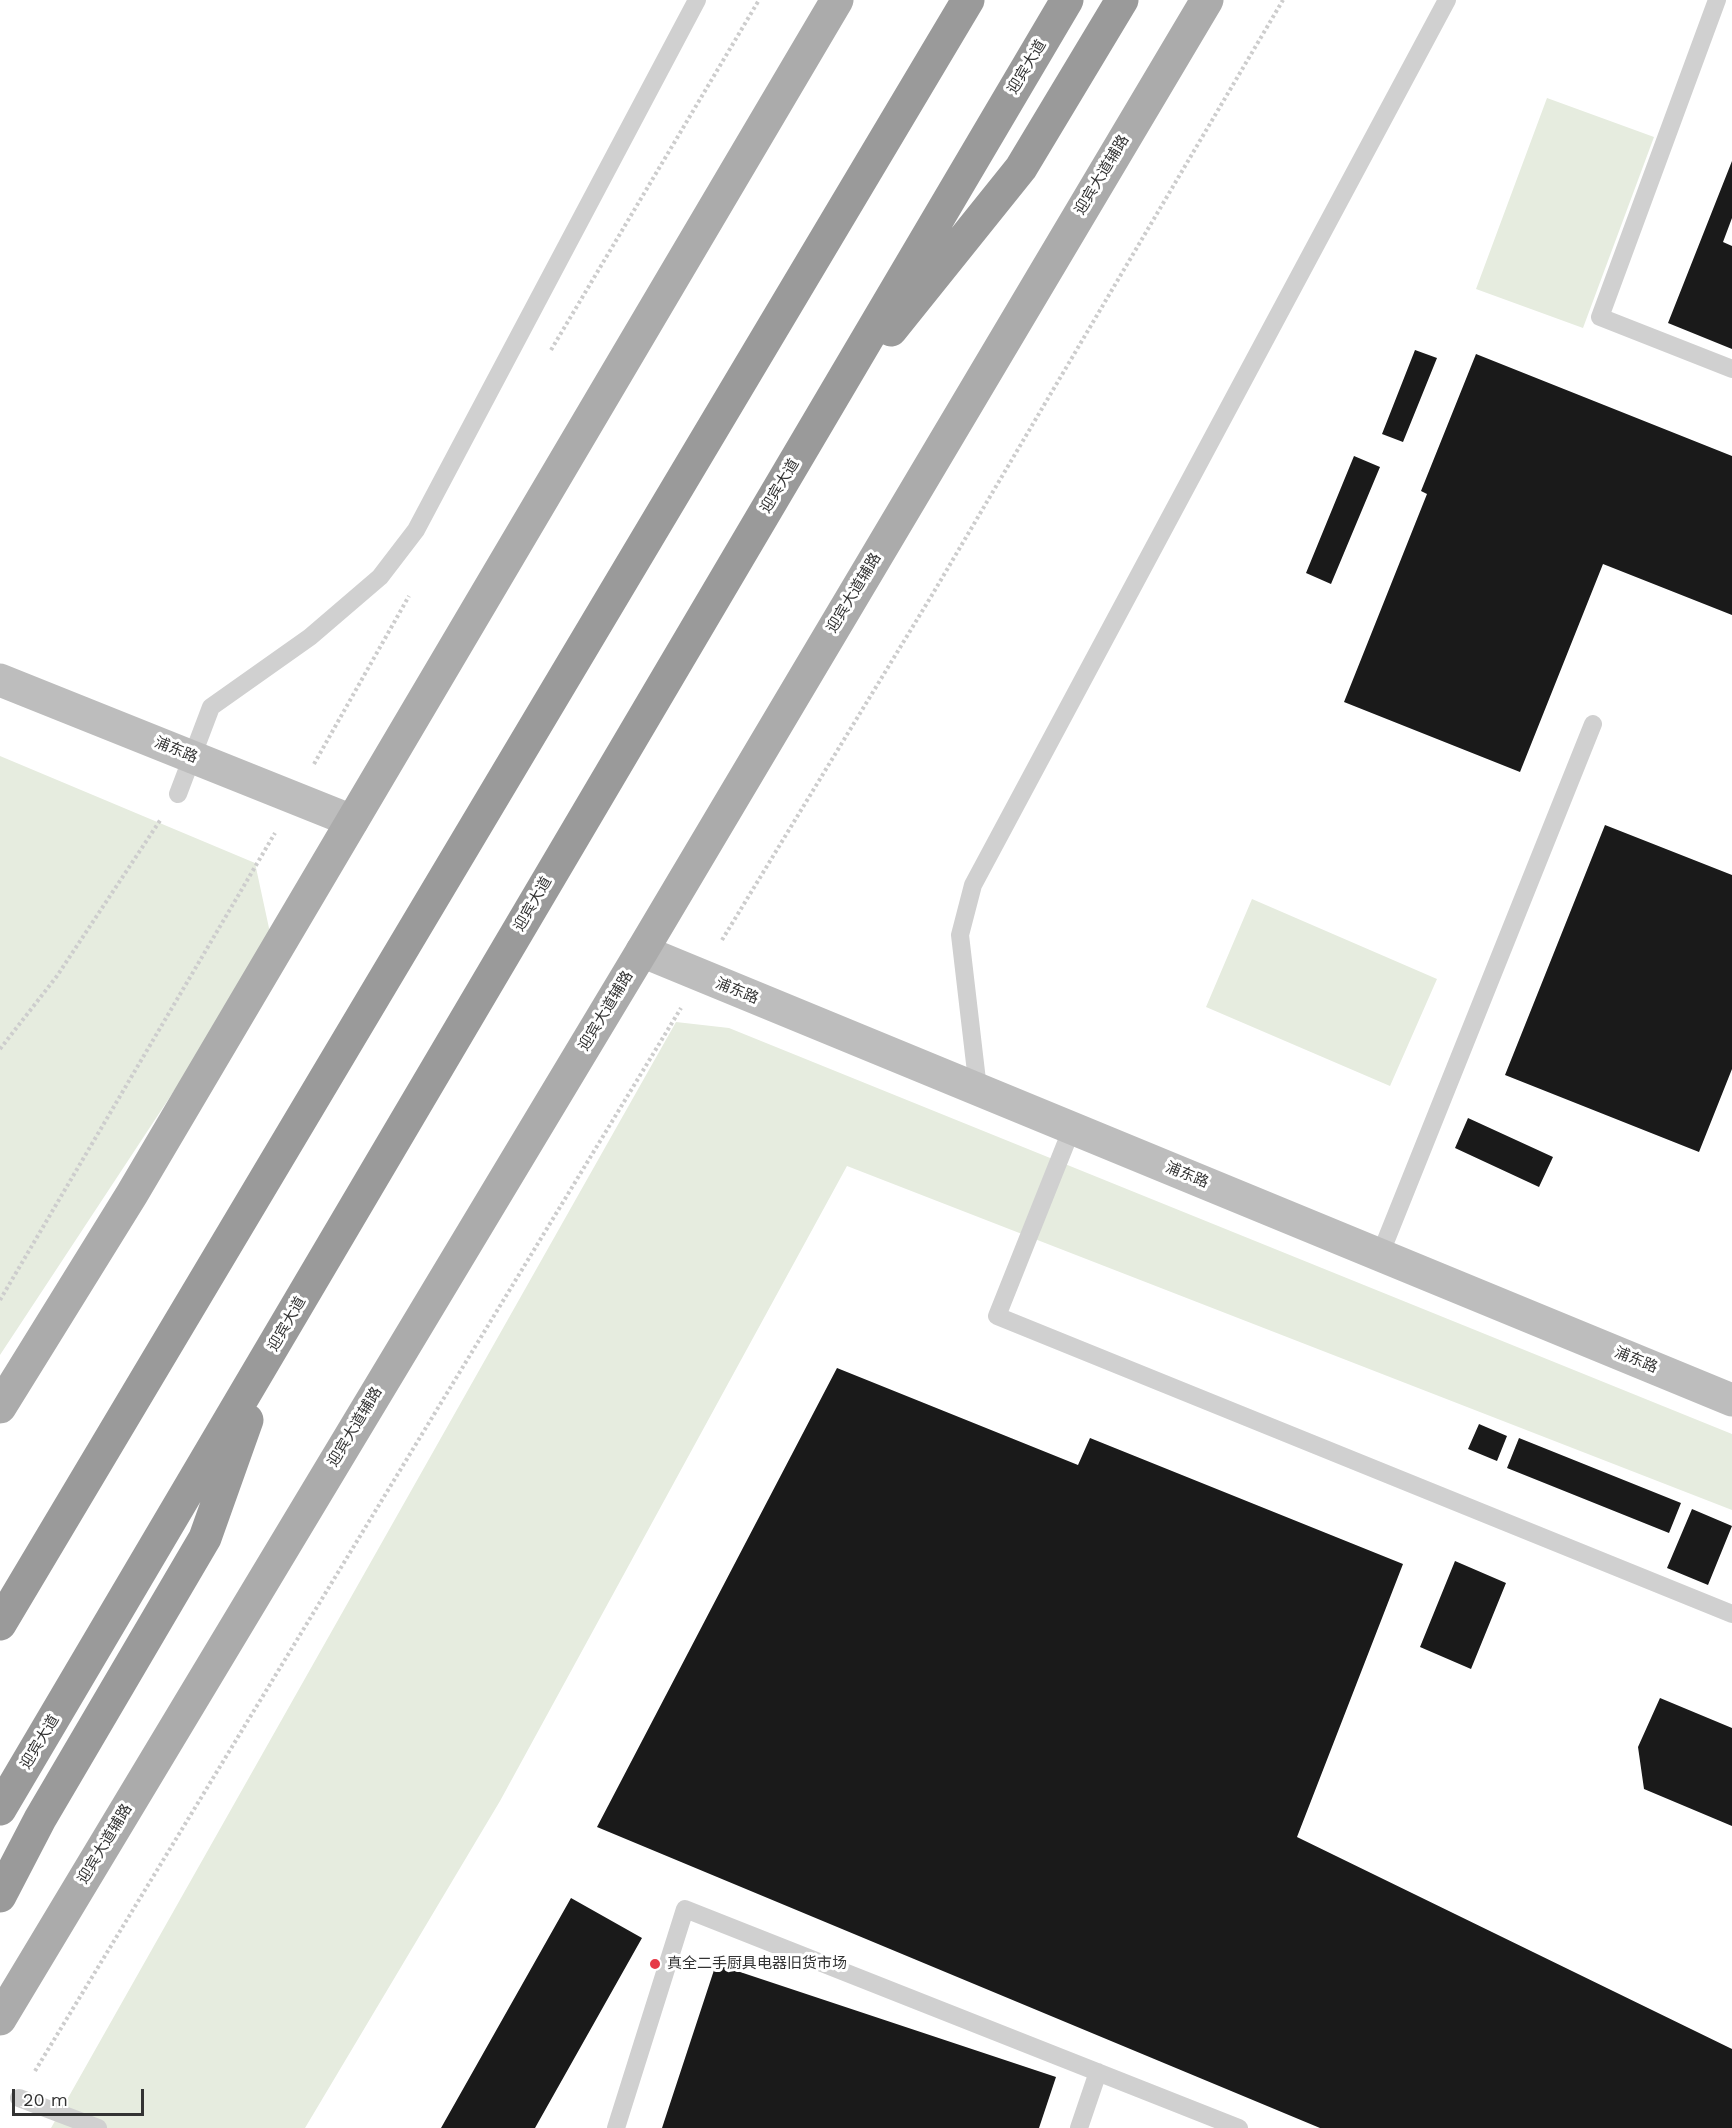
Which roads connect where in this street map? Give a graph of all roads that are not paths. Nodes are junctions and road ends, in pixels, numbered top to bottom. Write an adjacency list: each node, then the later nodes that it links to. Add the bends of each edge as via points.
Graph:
1 (697, 0): 13 (lane, via 416,530 380,577 310,637 211,707)
2 (837, 0): 15 (main road)
3 (968, 0): 23 (highway)
4 (1067, 0): 10 (highway, 迎宾大道)
5 (1122, 0): 10 (highway, via 1021,168)
6 (1207, 0): 16 (main road, 迎宾大道辅路)
7 (1447, 0): 17 (lane, via 973,885 960,935)
8 (1717, 0): 9 (lane, via 1600,317)
9 (1732, 369)
10 (817, 423): 20 (highway, 迎宾大道)
11 (0, 680): 13 (street, 浦东路)
12 (1593, 724): 19 (lane)
13 (192, 756): 14 (lane); 15 (street, 浦东路)
14 (178, 794)
15 (352, 821): 22 (main road, via 132,1194)
16 (642, 951): 17 (street, 浦东路); 29 (main road, 迎宾大道辅路)
17 (978, 1089): 18 (street, 浦东路)
18 (1072, 1128): 19 (street, 浦东路); 25 (lane, via 998,1316)
19 (1380, 1254): 21 (street, 浦东路)
20 (274, 1345): 27 (highway, 迎宾大道); 28 (highway, via 205,1538 40,1819)
21 (1732, 1400)
22 (0, 1407)
23 (104, 1449): 24 (highway); 26 (highway)
24 (0, 1590)
25 (1732, 1614)
26 (0, 1624)
27 (0, 1809)
28 (0, 1896)
29 (0, 2019)
30 (1098, 2072): 33 (lane, via 685,1909); 34 (lane); 35 (lane)
31 (19, 2098): 32 (lane)
32 (98, 2128)
33 (616, 2128)
34 (1079, 2128)
35 (1239, 2128)

